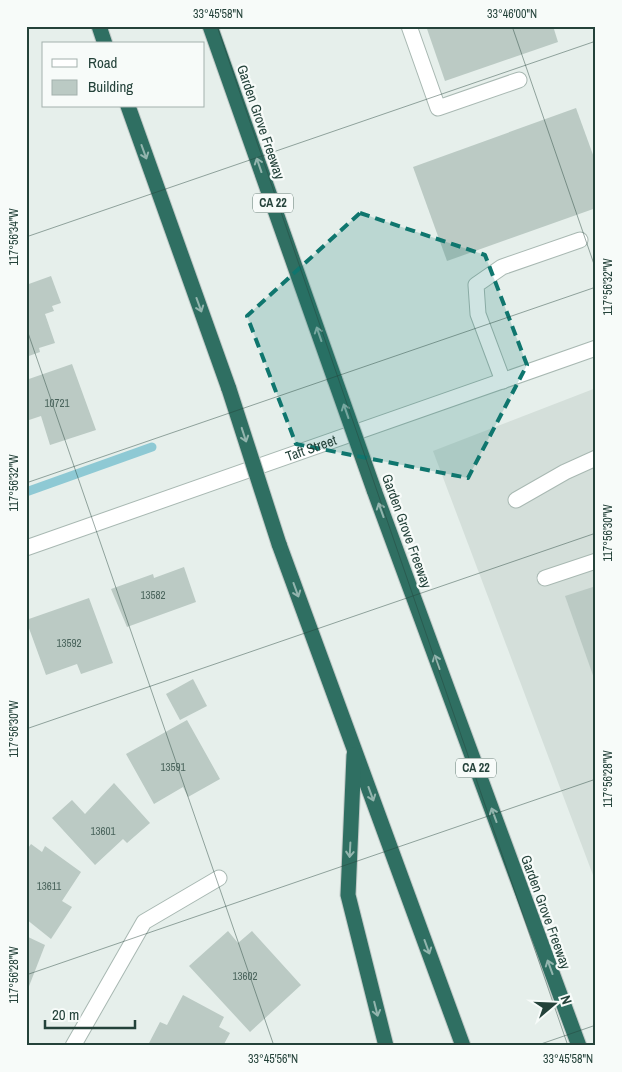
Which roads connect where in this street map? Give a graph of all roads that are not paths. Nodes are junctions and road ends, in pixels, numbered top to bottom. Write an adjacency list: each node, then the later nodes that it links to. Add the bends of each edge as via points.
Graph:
1 (99, 26): 4 (highway)
2 (210, 26): 20 (highway, Garden Grove Freeway / CA 22, one-way to 2, bridge, via 374,490)
3 (409, 26): 5 (street, via 438,108)
4 (104, 42)
5 (519, 80)
6 (129, 108): 15 (highway, one-way to 15, bridge, via 279,544)
7 (580, 240): 9 (street, via 502,268 476,285 478,314)
8 (596, 348): 9 (street, Taft Street)
9 (503, 381): 12 (street, Taft Street)
10 (596, 458): 11 (street)
11 (516, 500)
12 (26, 548)
13 (596, 561): 14 (street)
14 (545, 578)
15 (355, 749): 18 (highway, one-way to 18, via 348,895); 19 (highway, one-way to 19)
16 (219, 878): 17 (street, via 144,922)
17 (73, 1046)
18 (386, 1046)
19 (462, 1046)
20 (578, 1046)

